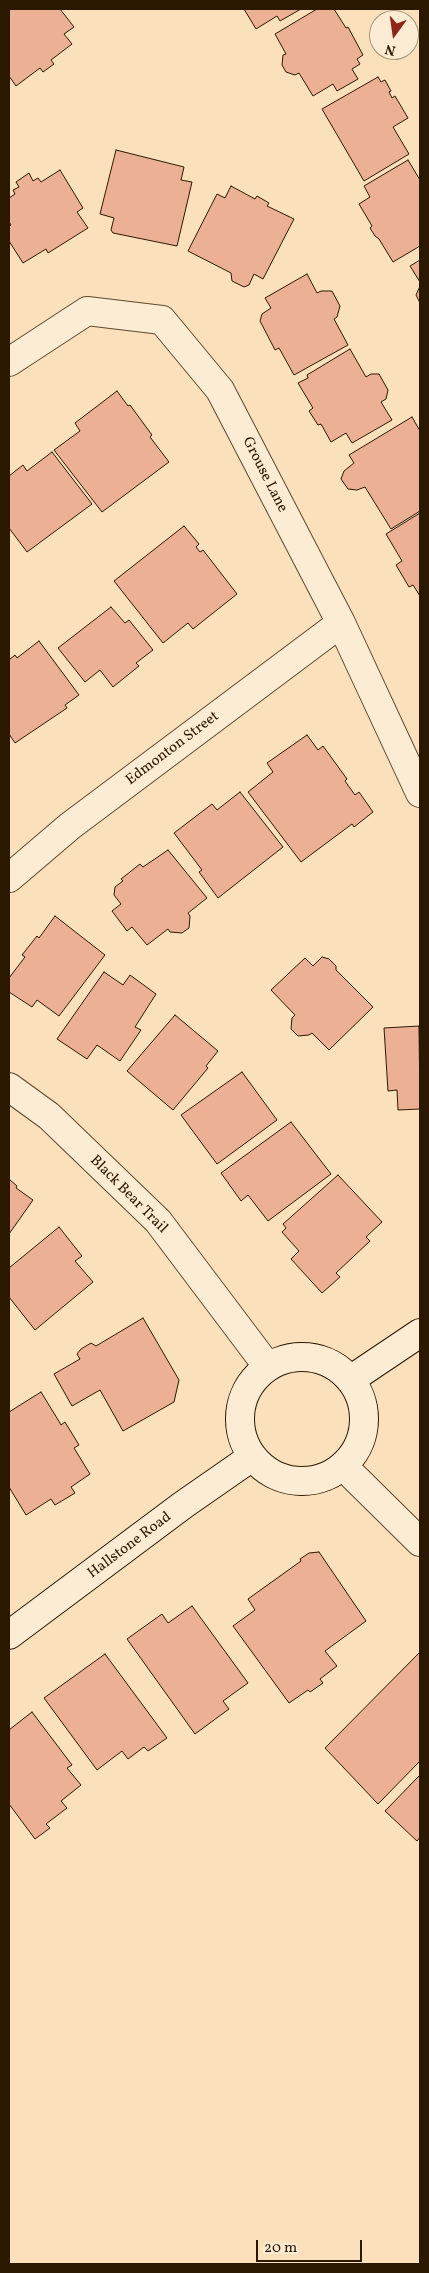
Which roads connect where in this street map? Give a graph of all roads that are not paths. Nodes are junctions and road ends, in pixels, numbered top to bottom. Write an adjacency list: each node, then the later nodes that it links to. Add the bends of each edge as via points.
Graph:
1 (9, 362): 2 (street, Grouse Lane, via 87,312 162,320 220,390)
2 (341, 623): 3 (street, Grouse Lane); 4 (street, Edmonton Street, via 70,826)
3 (420, 793)
4 (9, 878)
5 (9, 1087): 7 (street, Black Bear Trail, via 49,1116 158,1222)
6 (420, 1333): 8 (street)
7 (268, 1367): 8 (street, via 296,1357 311,1358 326,1362); 9 (street, via 248,1388 239,1416 240,1430)
8 (350, 1380): 10 (street, via 363,1407 364,1422 356,1451)
9 (252, 1457): 10 (street, via 262,1468 290,1481 320,1479); 12 (street, Hallstone Road)
10 (343, 1466): 11 (street)
11 (420, 1542)
12 (9, 1636)

